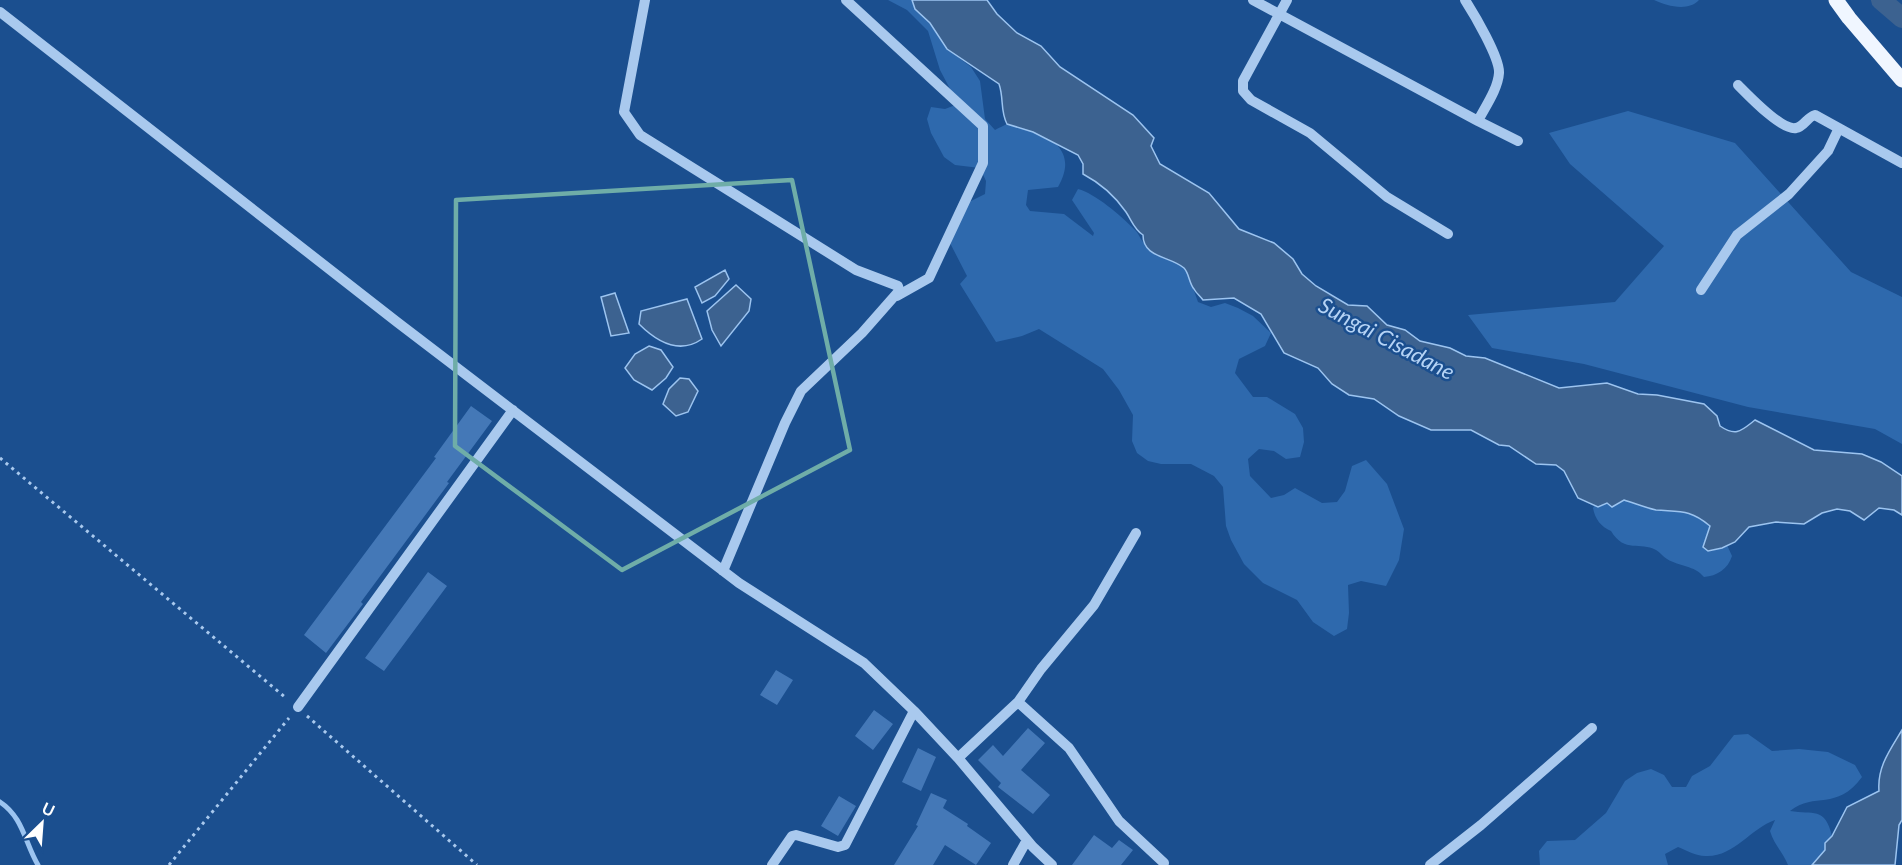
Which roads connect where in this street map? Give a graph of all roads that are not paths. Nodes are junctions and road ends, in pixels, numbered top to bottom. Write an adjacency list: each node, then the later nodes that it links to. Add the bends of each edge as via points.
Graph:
1 (645, 0): 17 (street, via 624,112 640,135 856,270 898,286)
2 (846, 0): 17 (street, via 983,126 983,163 929,278)
3 (1253, 0): 8 (street)
4 (1287, 0): 8 (street)
5 (1465, 0): 11 (street, via 1500,70)
6 (1836, 0): 9 (main road)
7 (0, 12): 18 (street)
8 (1279, 14): 11 (street); 15 (street, via 1243,81 1243,91 1251,100 1310,133 1387,197)
9 (1902, 80)
10 (1738, 85): 12 (street, via 1792,129 1813,115)
11 (1478, 121): 13 (street)
12 (1839, 128): 14 (street); 16 (street, via 1828,151 1789,194 1737,235)
13 (1518, 141)
14 (1902, 164)
15 (1448, 234)
16 (1701, 290)
17 (897, 296): 20 (street, via 801,391)
18 (513, 410): 20 (street); 22 (street)
19 (1136, 533): 21 (street, via 1094,605)
20 (723, 571): 23 (street, via 864,663)
21 (1018, 702): 25 (street); 27 (street, via 1070,748 1119,821)
22 (298, 708)
23 (914, 711): 25 (street); 28 (street, via 845,845 838,847 792,836)
24 (1592, 728): 31 (street)
25 (958, 758): 26 (street)
26 (1027, 840): 29 (street); 30 (street)
27 (1164, 862)
28 (772, 865)
29 (1012, 865)
30 (1052, 865)
31 (1430, 865)

